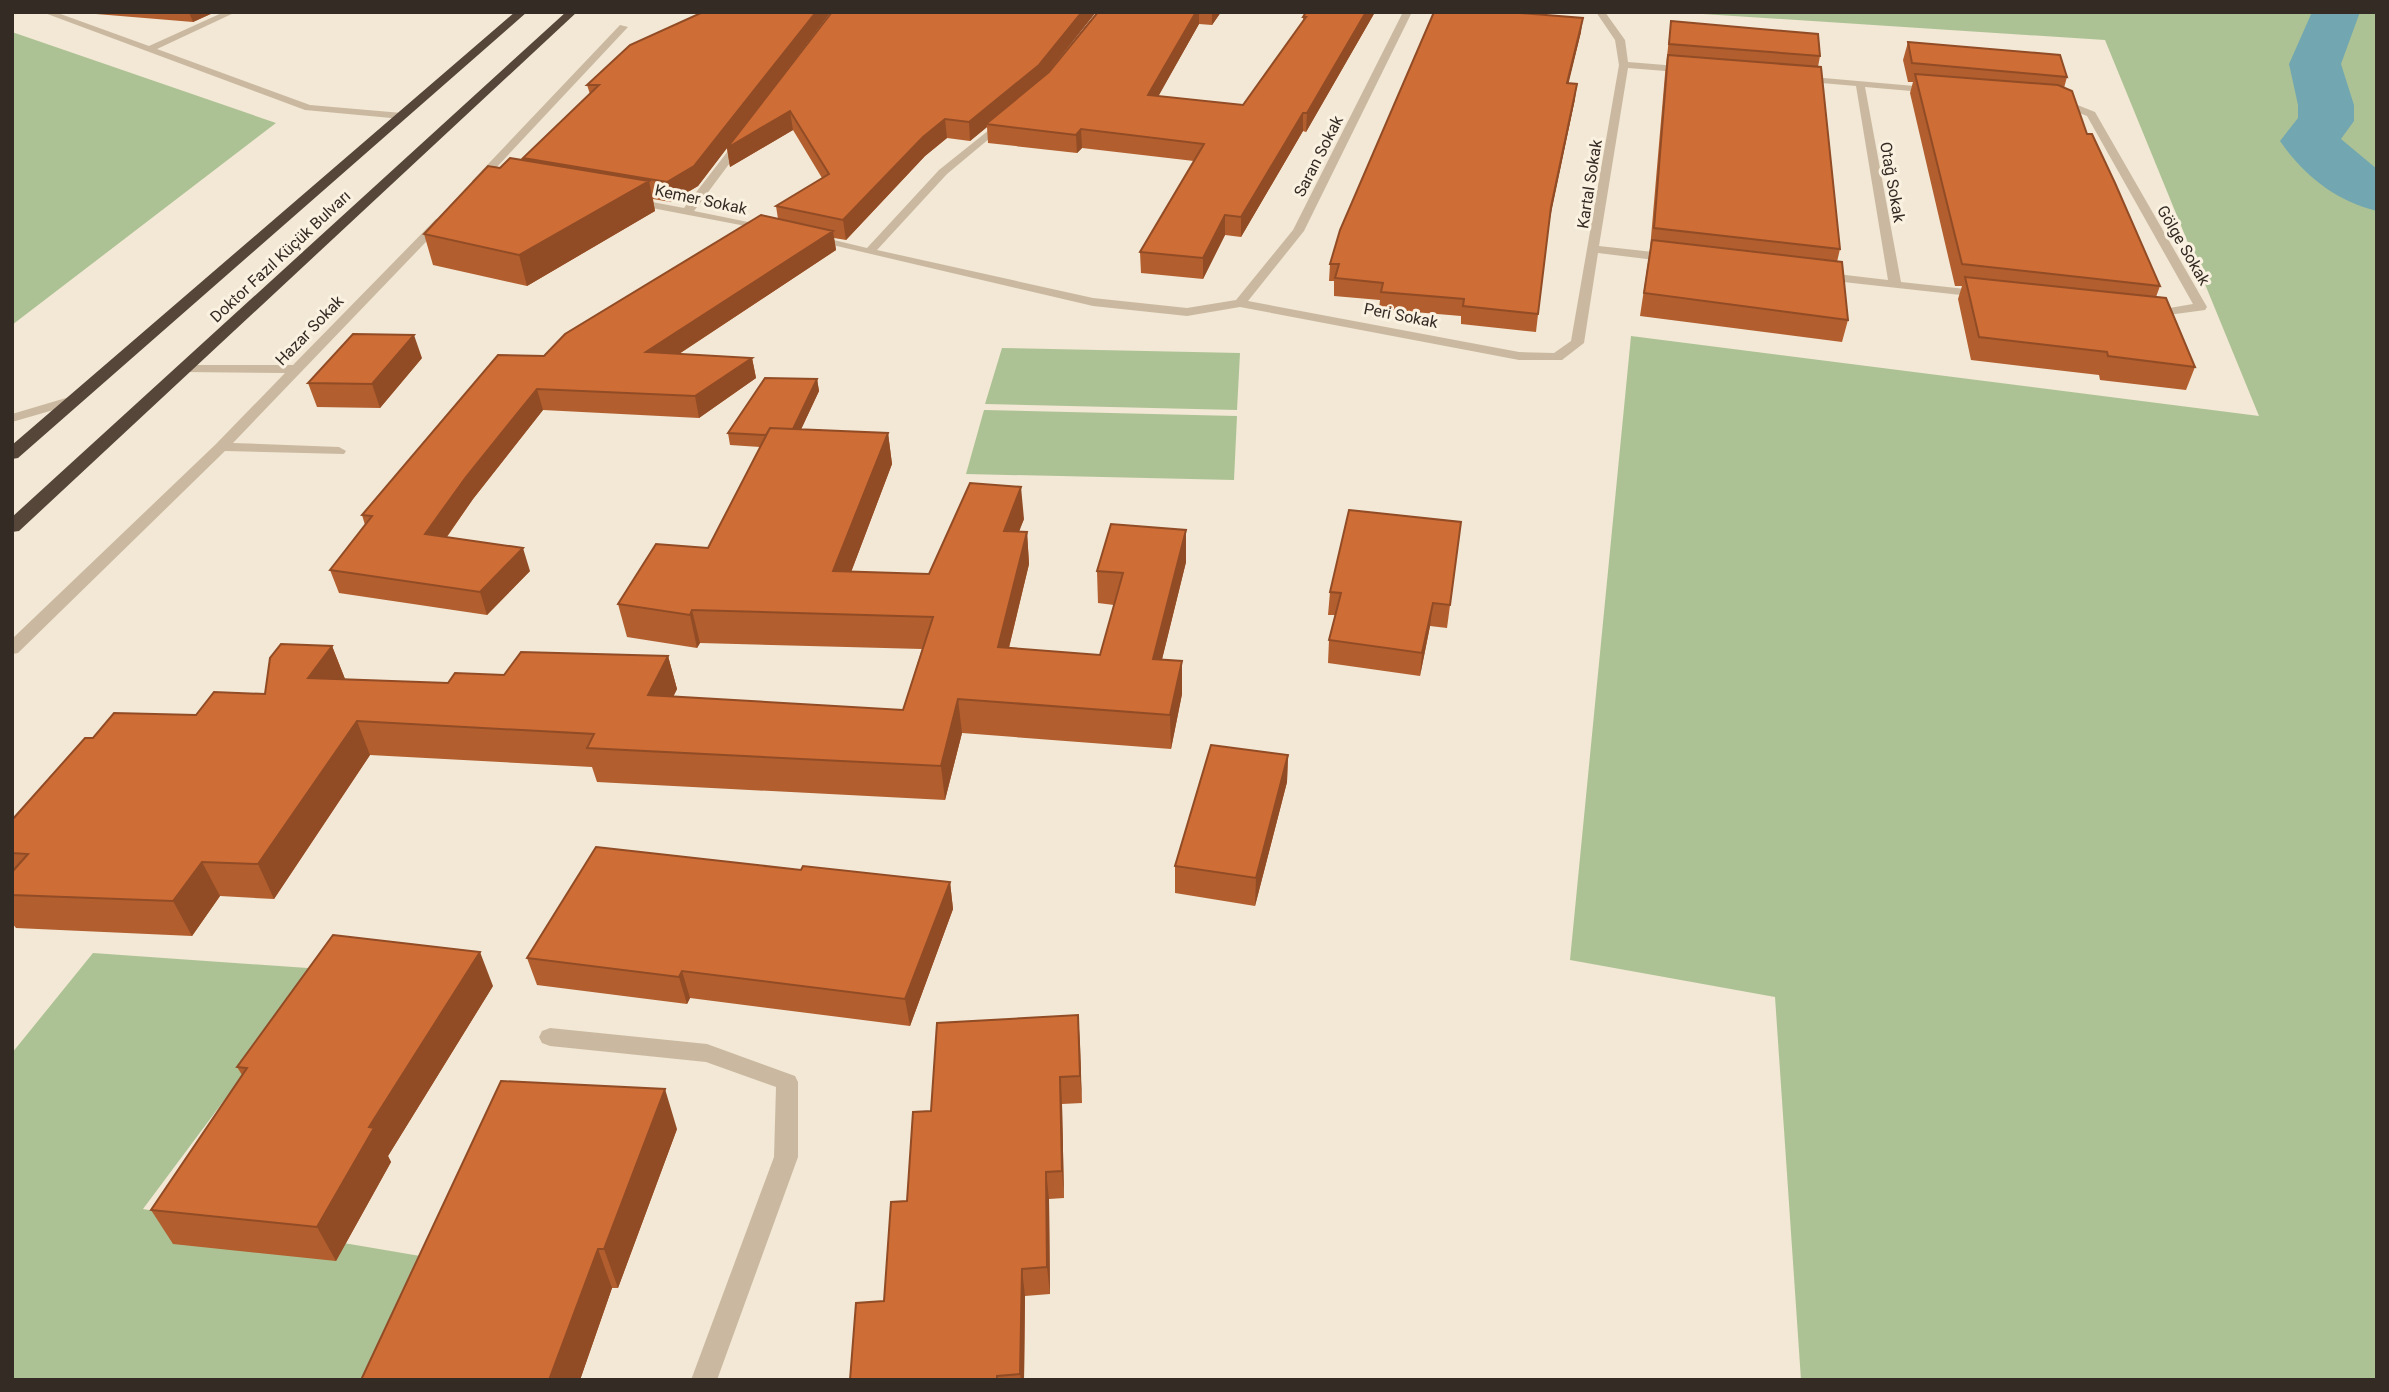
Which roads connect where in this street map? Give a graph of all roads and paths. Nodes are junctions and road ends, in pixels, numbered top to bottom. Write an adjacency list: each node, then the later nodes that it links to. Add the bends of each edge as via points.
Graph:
1 (46, 12): 8 (street)
2 (232, 12): 8 (street)
3 (522, 12): 16 (highway, Doktor Fazıl Küçük Bulvarı)
4 (572, 12): 33 (highway, Doktor Fazıl Küçük Bulvarı)
5 (1408, 12): 30 (street, Saran Sokak, via 1298,231)
6 (1600, 12): 9 (street, Kartal Sokak, via 1620,40)
7 (623, 27): 18 (street, via 491,176)
8 (148, 50): 16 (street, via 309,108)
9 (1624, 65): 10 (street); 24 (street, Kartal Sokak)
10 (1707, 72)
11 (1790, 78): 12 (street)
12 (1860, 84): 13 (street); 28 (street, Otağ Sokak)
13 (1951, 91)
14 (2042, 98): 31 (street, Gölge Sokak, via 2091,114 2201,307)
15 (1015, 112): 25 (street, via 943,172)
16 (402, 116): 35 (highway, Doktor Fazıl Küçük Bulvarı)
17 (747, 134): 20 (street)
18 (466, 194)
19 (620, 199): 20 (street, Kemer Sokak)
20 (688, 211): 22 (street, Kemer Sokak)
21 (447, 214): 34 (street, Hazar Sokak)
22 (778, 232)
23 (804, 237): 25 (street)
24 (1594, 249): 26 (street); 32 (street, Kartal Sokak, via 1577,343)
25 (869, 252): 30 (street, via 1093,302 1187,312)
26 (1690, 261)
27 (1813, 275): 28 (street)
28 (1895, 285): 29 (street)
29 (2003, 298)
30 (1240, 303): 32 (street, Peri Sokak, via 1519,356)
31 (2136, 314)
32 (1557, 357)
33 (185, 368): 34 (street); 40 (highway, Doktor Fazıl Küçük Bulvarı)
34 (296, 369): 37 (street, Hazar Sokak)
35 (76, 399): 36 (street); 39 (highway, Doktor Fazıl Küçük Bulvarı)
36 (12, 418)
37 (221, 447): 38 (street); 41 (street, Hazar Sokak)
38 (338, 451)
39 (12, 454)
40 (12, 527)
41 (12, 649)
42 (550, 1037): 43 (street, via 708,1052 786,1082 786,1157)
43 (704, 1380)

